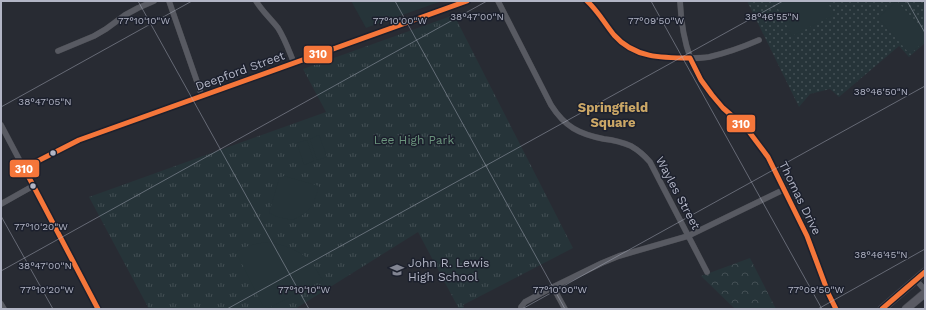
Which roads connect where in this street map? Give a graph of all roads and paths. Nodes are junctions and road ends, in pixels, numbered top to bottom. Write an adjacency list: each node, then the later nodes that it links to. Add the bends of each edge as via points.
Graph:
1 (154, 1): 9 (street, via 125,15 94,36)
2 (169, 1): 12 (street)
3 (256, 1): 11 (street, via 280,30)
4 (466, 1): 11 (street, Deepford Street)
5 (498, 1): 18 (street, Wayles Street, via 557,114 580,132 624,143 643,154 650,162)
6 (587, 1): 10 (street, via 615,37 632,50 653,57)
7 (680, 1): 10 (street, Thomas Drive, via 681,25)
8 (759, 40): 10 (street, via 709,57)
9 (58, 51)
10 (690, 58): 16 (street, Thomas Drive, via 712,95 762,147)
11 (294, 63): 12 (street, Deepford Street)
12 (202, 96): 14 (street, Deepford Street, via 79,140)
13 (1, 125): 14 (street)
14 (24, 168): 15 (street)
15 (33, 186): 17 (street); 26 (street)
16 (784, 189): 18 (street); 29 (street, Thomas Drive, via 807,236)
17 (1, 204)
18 (688, 236): 19 (street, Wayles Street); 22 (street, via 619,256)
19 (707, 272)
20 (925, 272): 21 (main road)
21 (916, 280): 23 (street); 30 (main road)
22 (553, 287): 27 (street, via 525,302 520,306); 28 (street)
23 (925, 292): 31 (main road)
24 (1, 304): 25 (street)
25 (4, 309)
26 (98, 309)
27 (521, 309)
28 (565, 309)
29 (836, 309)
30 (882, 309)
31 (906, 309)

